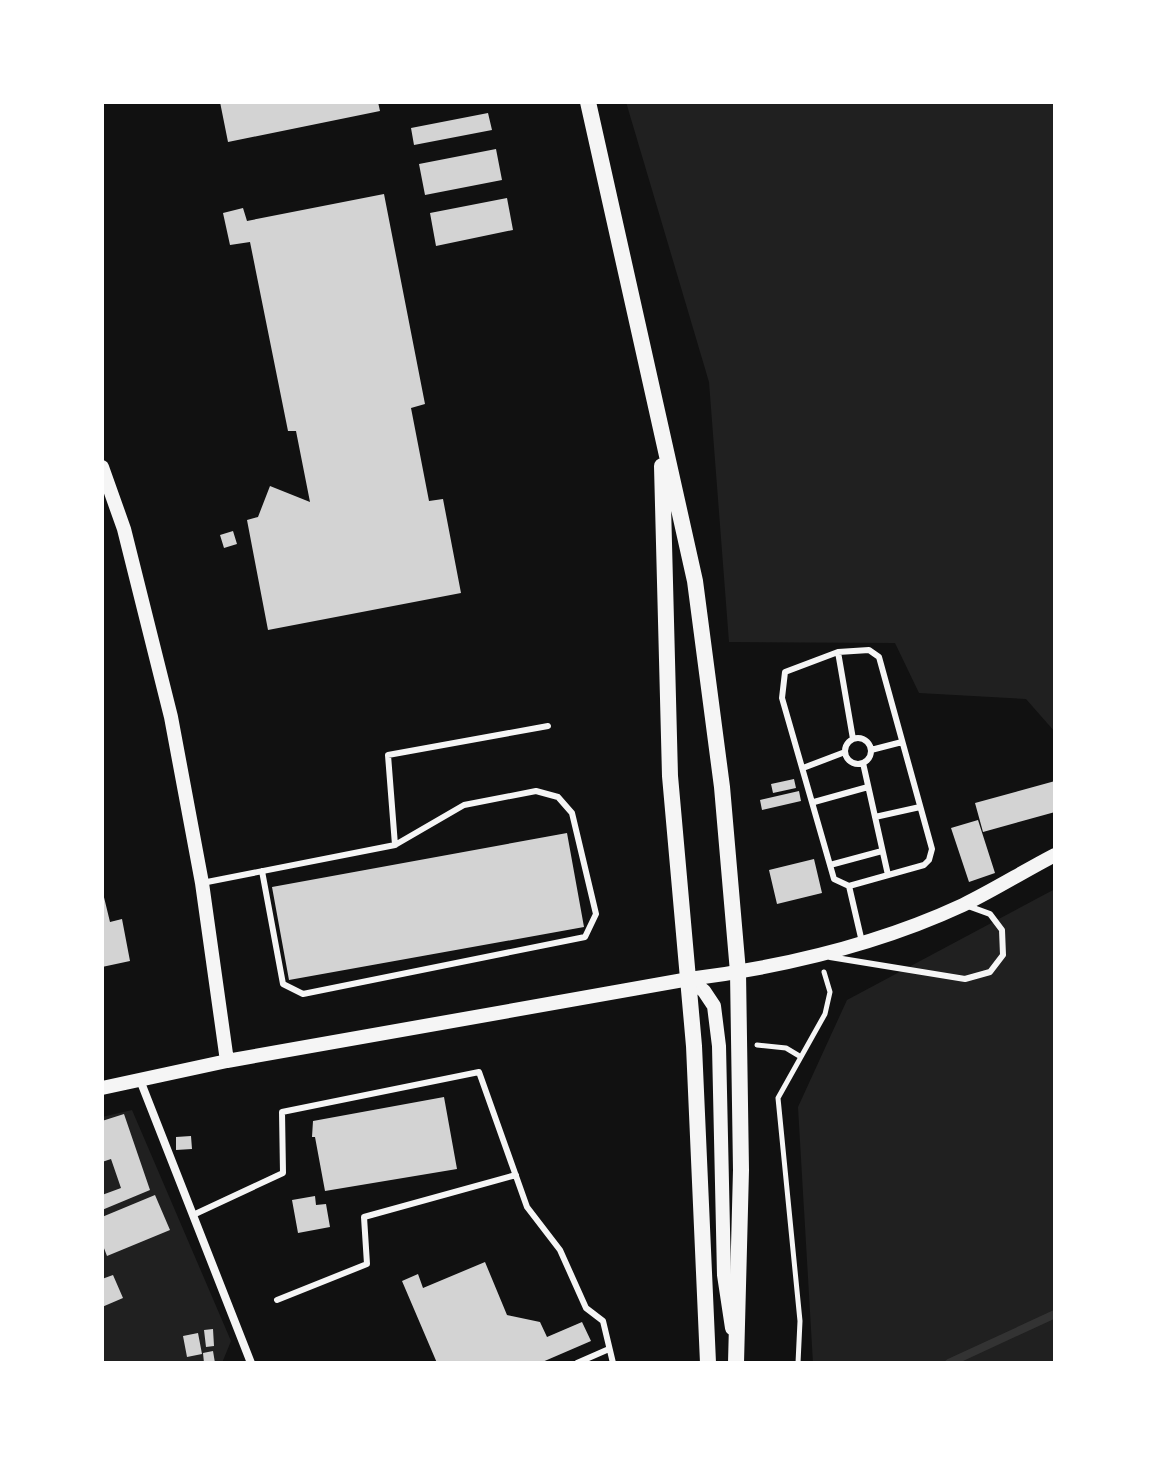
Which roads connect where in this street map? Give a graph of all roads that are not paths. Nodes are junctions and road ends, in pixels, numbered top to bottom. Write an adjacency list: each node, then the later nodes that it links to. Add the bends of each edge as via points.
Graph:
1 (588, 102): 2 (main road)
2 (662, 435): 27 (main road, via 695,581 722,787); 28 (main road, via 670,776)
3 (102, 467): 22 (street, via 124,529 171,717)
4 (838, 652): 6 (lane); 7 (lane, via 869,650 879,657); 11 (lane, via 785,672 782,698)
5 (548, 726): 16 (lane, via 388,755)
6 (853, 739): 8 (lane, via 861,738); 9 (lane)
7 (902, 742): 8 (lane); 14 (lane)
8 (871, 750): 10 (lane)
9 (845, 752): 10 (lane, via 854,764); 11 (lane)
10 (863, 763): 12 (lane)
11 (803, 768): 13 (lane)
12 (868, 787): 13 (lane); 15 (lane)
13 (814, 802): 19 (lane)
14 (920, 807): 15 (lane); 21 (lane, via 932,849 929,860)
15 (875, 817): 17 (lane)
16 (395, 845): 20 (lane); 20 (lane, via 464,805 536,791 558,797 572,813 596,914 585,937 303,994 283,984)
17 (882, 851): 19 (lane); 21 (lane)
18 (1055, 855): 24 (street)
19 (830, 865): 23 (lane, via 834,879)
20 (262, 871): 22 (lane)
21 (888, 875): 23 (lane)
22 (202, 883): 29 (street)
23 (849, 886): 25 (lane)
24 (964, 904): 25 (street); 26 (lane, via 990,914 1002,930 1003,955 990,972 965,979)
25 (862, 942): 26 (street)
26 (819, 955): 27 (street)
27 (738, 972): 28 (street); 36 (main road, via 741,1170)
28 (689, 979): 29 (street); 36 (street, via 714,1006 724,1275); 40 (main road)
29 (227, 1061): 30 (street)
30 (139, 1079): 31 (street); 33 (street)
31 (102, 1088)
32 (516, 1175): 33 (lane, via 479,1072 282,1112 283,1173); 34 (lane, via 364,1217 367,1264); 35 (lane, via 527,1207 560,1250 586,1308 603,1321)
33 (193, 1215): 37 (street)
34 (277, 1300)
35 (609, 1349): 38 (lane); 39 (lane)
36 (736, 1359)
37 (251, 1363)
38 (577, 1363)
39 (613, 1363)
40 (708, 1363)

